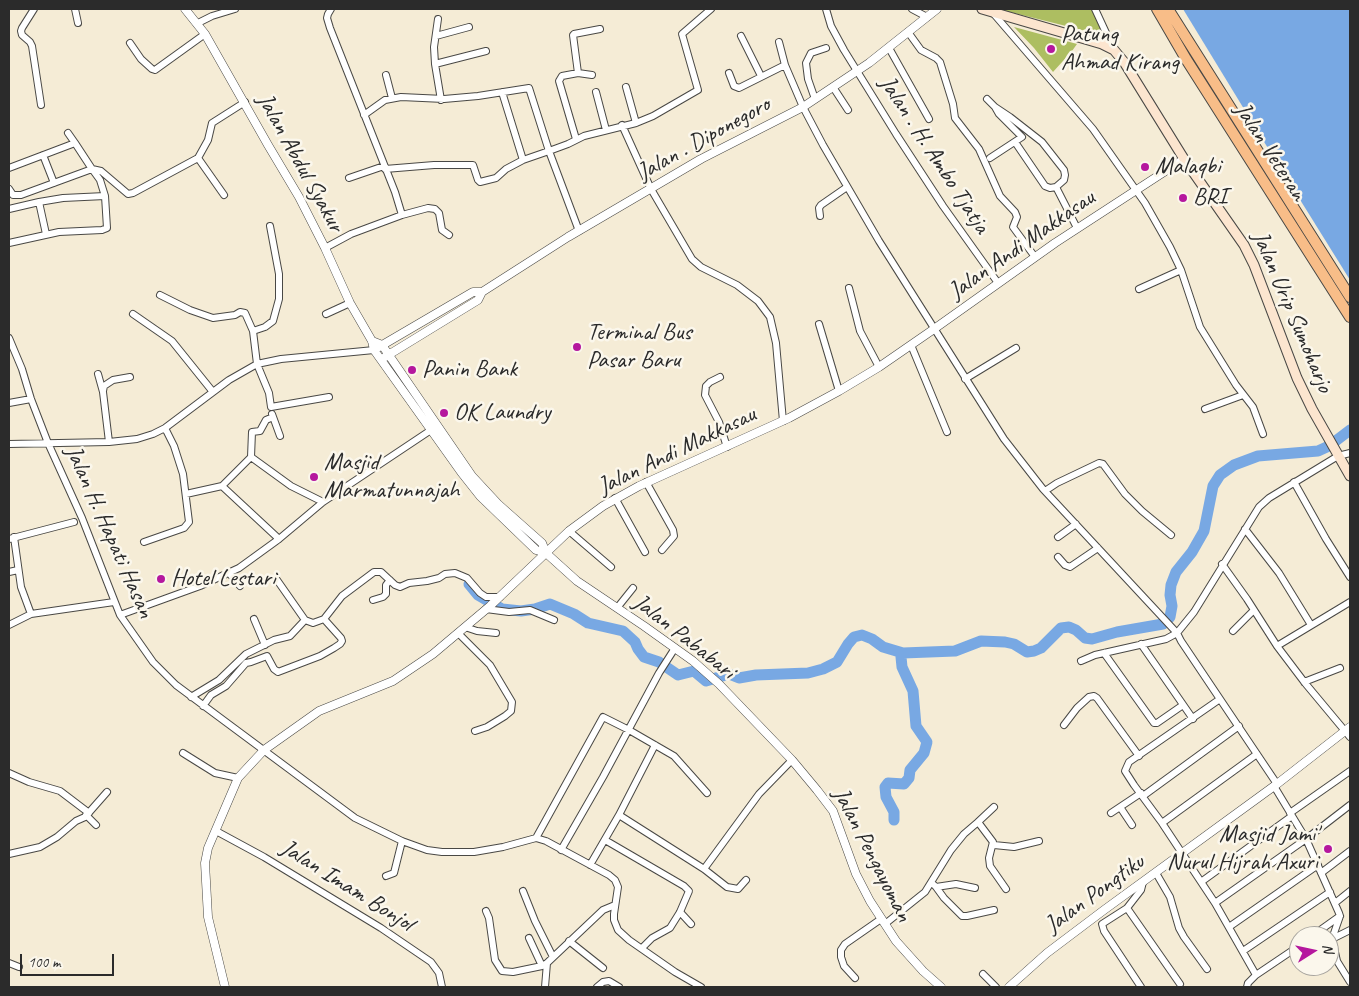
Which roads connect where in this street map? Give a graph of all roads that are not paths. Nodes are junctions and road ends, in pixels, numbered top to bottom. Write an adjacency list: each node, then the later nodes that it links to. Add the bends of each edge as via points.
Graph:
1 (34, 9): 48 (street, via 21,31 32,46)
2 (75, 9): 17 (street)
3 (185, 9): 18 (street, Jalan Abdul Syakur)
4 (235, 9): 18 (street)
5 (331, 9): 52 (street, via 328,23)
6 (711, 9): 54 (street, via 682,34 698,90 654,116)
7 (826, 9): 33 (street, Jalan . H. Ambo Tjatja, via 831,26)
8 (912, 9): 15 (street)
9 (936, 9): 15 (street, Jalan . Diponegoro)
10 (982, 9): 14 (main road)
11 (1095, 9): 29 (street)
12 (1157, 9): 103 (highway, Jalan Veteran)
13 (1168, 9): 99 (highway, Jalan Veteran)
14 (993, 13): 29 (main road); 78 (street, via 1093,129)
15 (927, 17): 21 (street, Jalan . Diponegoro)
16 (438, 19): 23 (street)
17 (78, 23)
18 (198, 23): 22 (street, Jalan Abdul Syakur)
19 (469, 27): 23 (street)
20 (600, 29): 35 (street, via 573,35)
21 (908, 32): 28 (street, Jalan . Diponegoro); 92 (street, via 921,50 940,62 955,118 979,149 1000,196 1015,212 1017,217 1013,227)
22 (205, 34): 26 (street, via 156,70 141,59); 47 (street, Jalan Abdul Syakur)
23 (436, 36): 31 (street)
24 (741, 36): 38 (street)
25 (780, 42): 32 (street)
26 (130, 43)
27 (826, 48): 44 (street, via 811,53 806,63)
28 (889, 48): 33 (street, Jalan . Diponegoro); 53 (street)
29 (1114, 50): 67 (main road, Jalan Urip Sumoharjo)
30 (486, 51): 31 (street)
31 (435, 64): 46 (street)
32 (785, 65): 38 (street); 50 (street)
33 (857, 71): 40 (street, Jalan . Diponegoro); 94 (street, Jalan . H. Ambo Tjatja, via 943,206)
34 (729, 73): 38 (street, via 737,88)
35 (578, 74): 37 (street); 60 (street, via 562,76 558,82)
36 (386, 75): 43 (street)
37 (592, 75)
38 (761, 76)
39 (626, 87): 54 (street)
40 (833, 87): 44 (street, Jalan . Diponegoro); 51 (street)
41 (502, 92): 46 (street); 63 (street, via 530,89); 68 (street)
42 (596, 92): 56 (street)
43 (392, 98): 46 (street); 52 (street)
44 (815, 99): 50 (street, Jalan . Diponegoro)
45 (987, 99): 49 (street)
46 (441, 100)
47 (245, 102): 65 (street, via 212,123 208,140); 91 (street, Jalan Abdul Syakur)
48 (41, 106)
49 (995, 107): 57 (street); 59 (street)
50 (803, 108): 74 (street); 77 (street, Jalan . Diponegoro, via 730,143)
51 (848, 110)
52 (364, 115): 70 (street)
53 (929, 119)
54 (636, 122): 55 (street)
55 (623, 128): 56 (street); 77 (street)
56 (606, 130): 60 (street)
57 (1027, 131): 59 (street); 75 (street, via 1042,142 1064,170 1064,180)
58 (68, 133): 62 (street)
59 (1022, 137): 61 (street)
60 (576, 139): 63 (street)
61 (1015, 142): 66 (street); 75 (street, via 1045,186)
62 (75, 143): 64 (street); 71 (street)
63 (549, 151): 68 (street); 87 (street)
64 (43, 155): 69 (street); 73 (street)
65 (198, 158): 71 (street, via 130,194); 80 (street)
66 (990, 158)
67 (1184, 158): 78 (street, Jalan Andi Makkasau); 142 (main road, Jalan Urip Sumoharjo, via 1244,245 1297,378)
68 (523, 160): 70 (street, via 496,178 480,182 473,165)
69 (9, 168)
70 (385, 168): 72 (street); 83 (street)
71 (92, 169): 73 (street); 79 (street)
72 (349, 178)
73 (54, 183): 76 (street, via 17,195 11,194)
74 (846, 187): 84 (street, via 821,205); 105 (street)
75 (1056, 187): 86 (street)
76 (9, 189)
77 (651, 189): 87 (street, Jalan . Diponegoro); 131 (street, via 696,264 737,285 767,310 776,343)
78 (1136, 190): 86 (street, Jalan Andi Makkasau); 93 (street)
79 (105, 196): 81 (street); 88 (street, via 106,229)
80 (224, 196)
81 (39, 202): 82 (street); 88 (street)
82 (9, 209)
83 (402, 216): 89 (street, via 435,209 439,213 441,228); 91 (street, via 351,234)
84 (820, 216)
85 (270, 226): 106 (street, via 279,274 279,299 273,321)
86 (1078, 228): 92 (street, Jalan Andi Makkasau)
87 (579, 231): 97 (street, Jalan . Diponegoro)
88 (46, 234): 90 (street)
89 (449, 235)
90 (9, 243)
91 (326, 248): 100 (street, Jalan Abdul Syakur)
92 (1035, 257): 94 (street, Jalan Andi Makkasau)
93 (1180, 270): 96 (street); 124 (street, via 1200,327)
94 (998, 283): 105 (street, Jalan Andi Makkasau)
95 (848, 288): 116 (street, via 860,331)
96 (1139, 289)
97 (482, 292): 109 (street, via 473,292); 113 (street, via 478,300)
98 (160, 295): 106 (street, via 213,318 245,313)
99 (1350, 297)
100 (350, 303): 102 (street); 108 (street, Jalan Abdul Syakur)
101 (133, 314): 123 (street, via 172,342)
102 (326, 314)
103 (1350, 317)
104 (819, 324): 121 (street)
105 (934, 329): 110 (street, Jalan Andi Makkasau); 120 (street)
106 (253, 331): 115 (street)
107 (9, 338): 126 (street, Jalan H. Hapati Hasan)
108 (372, 340): 109 (street); 112 (street, Jalan Abdul Syakur)
109 (382, 345): 112 (street); 113 (street)
110 (911, 345): 116 (street, Jalan Andi Makkasau); 135 (street)
111 (1016, 348): 120 (street)
112 (374, 350): 114 (street, Jalan Abdul Syakur); 115 (street, via 298,356)
113 (389, 355): 114 (street); 132 (street)
114 (380, 360): 134 (street, Jalan Abdul Syakur)
115 (257, 364): 123 (street); 128 (street, via 269,393)
116 (879, 367): 121 (street, Jalan Andi Makkasau)
117 (98, 374): 122 (street)
118 (130, 377): 122 (street, via 113,380 104,386)
119 (720, 377): 141 (street, via 706,386 705,395)
120 (965, 379): 149 (street, via 1004,439)
121 (839, 391): 131 (street, Jalan Andi Makkasau)
122 (103, 392): 138 (street)
123 (213, 392): 133 (street)
124 (1243, 395): 129 (street); 136 (street, via 1255,411)
125 (330, 398): 128 (street)
126 (31, 399): 127 (street); 139 (street, Jalan H. Hapati Hasan)
127 (9, 403)
128 (271, 408): 130 (street)
129 (1205, 409)
130 (273, 417): 137 (street); 144 (street, via 266,420 260,431 252,432)
131 (783, 421): 141 (street, Jalan Andi Makkasau)
132 (437, 426): 134 (street); 165 (street, via 472,476 542,544)
133 (165, 428): 138 (street, via 137,439); 150 (street, via 174,446)
134 (430, 430): 152 (street); 165 (street, Jalan Abdul Syakur, via 480,496 536,550)
135 (947, 432)
136 (1263, 434)
137 (280, 436)
138 (109, 442): 139 (street)
139 (48, 443): 140 (street); 178 (street, Jalan H. Hapati Hasan, via 82,518)
140 (9, 444)
141 (727, 447): 146 (street, Jalan Andi Makkasau)
142 (1336, 451): 143 (street); 145 (main road, Jalan Urip Sumoharjo); 147 (street)
143 (1350, 453)
144 (251, 457): 148 (street); 152 (street, via 291,486)
145 (1350, 476)
146 (646, 482): 151 (street, Jalan Andi Makkasau); 163 (street, via 673,530 674,536)
147 (1294, 482): 155 (street, via 1264,502); 172 (street)
148 (222, 486): 150 (street); 160 (street)
149 (1045, 491): 154 (street); 157 (street, via 1103,464 1125,494)
150 (186, 494): 161 (street, via 188,525)
151 (615, 498): 156 (street, Jalan Andi Makkasau); 164 (street)
152 (323, 502): 160 (street)
153 (74, 522): 159 (street)
154 (1076, 524): 158 (street); 162 (street)
155 (1245, 529): 167 (street); 190 (street, via 1279,573)
156 (568, 531): 165 (street, Jalan Andi Makkasau); 168 (street)
157 (1170, 536)
158 (1058, 537)
159 (11, 538): 169 (street)
160 (279, 539): 171 (street)
161 (144, 542)
162 (1098, 548): 166 (street, via 1070,566); 195 (street)
163 (662, 550)
164 (645, 552)
165 (546, 553): 180 (street, Jalan Andi Makkasau); 181 (street, Jalan Pababari, via 576,581)
166 (1058, 557)
167 (1222, 564): 182 (street); 195 (street, via 1194,612)
168 (611, 567)
169 (18, 570): 170 (street); 183 (street)
170 (9, 572)
171 (229, 573): 175 (street); 184 (street)
172 (1350, 576)
173 (277, 580): 187 (street)
174 (388, 582): 177 (street, via 383,598); 180 (street, via 403,587 455,573 467,578); 186 (street, via 381,572 374,572 342,596)
175 (240, 586)
176 (633, 588): 181 (street)
177 (373, 600)
178 (114, 602): 183 (street); 184 (street, Jalan H. Hapati Hasan)
179 (1350, 602): 190 (street)
180 (493, 603): 188 (street, via 509,612 530,610); 191 (street, Jalan Andi Makkasau)
181 (618, 608): 198 (street, Jalan Pababari)
182 (1254, 610): 192 (street); 197 (street)
183 (31, 614): 189 (street)
184 (120, 615): 205 (street, Jalan H. Hapati Hasan, via 153,662)
185 (254, 619): 199 (street)
186 (324, 619): 187 (street, via 313,624); 199 (street, via 342,641 320,656 278,672)
187 (305, 620): 199 (street, via 290,636)
188 (554, 620)
189 (9, 625)
190 (1311, 625): 197 (street)
191 (465, 627): 193 (street, Jalan Andi Makkasau); 194 (street)
192 (1233, 631)
193 (458, 633): 212 (street, via 490,665 512,702 511,711 505,716); 215 (street, Jalan Andi Makkasau, via 394,680 319,711)
194 (496, 633)
195 (1177, 633): 196 (street, via 1166,639); 204 (street)
196 (1141, 644): 200 (street); 206 (street)
197 (1277, 646): 203 (street)
198 (675, 648): 211 (street); 219 (street, Jalan Pababari, via 719,684)
199 (264, 650): 205 (street, via 230,682); 205 (street, via 242,657)
200 (1104, 653): 201 (street); 206 (street, via 1154,723)
201 (1081, 661)
202 (1340, 668): 203 (street)
203 (1304, 682): 210 (street)
204 (1220, 699): 207 (street); 209 (street)
205 (197, 702): 215 (street, Jalan H. Hapati Hasan)
206 (1183, 705): 207 (street)
207 (1193, 719): 218 (street)
208 (1064, 725): 218 (street, via 1077,708 1094,696)
209 (1239, 726): 217 (street); 226 (street)
210 (1347, 728): 213 (street); 223 (street, Jalan Pongtiku)
211 (629, 730): 214 (street); 239 (street, via 606,717 602,718); 245 (street)
212 (475, 731)
213 (1350, 737)
214 (655, 745): 225 (street, via 677,759); 232 (street)
215 (264, 750): 222 (street, Jalan Andi Makkasau); 243 (street, Jalan H. Hapati Hasan, via 355,818)
216 (183, 753): 222 (street, via 215,773)
217 (1257, 754): 223 (street); 235 (street)
218 (1139, 756): 226 (street, via 1126,768)
219 (792, 760): 251 (street, via 759,794); 273 (street, Jalan Pengayoman, via 836,817 856,874)
220 (1350, 771): 233 (street)
221 (9, 773): 231 (street, via 60,791)
222 (238, 778): 238 (street, Jalan Andi Makkasau)
223 (1276, 785): 233 (street); 247 (street, Jalan Pongtiku)
224 (108, 792): 231 (street)
225 (707, 793)
226 (1142, 794): 229 (street); 235 (street)
227 (1350, 804): 241 (street)
228 (994, 807): 234 (street)
229 (1120, 807): 230 (street); 237 (street)
230 (1111, 813)
231 (87, 814): 236 (street); 248 (street, via 40,847)
232 (619, 815): 240 (street); 251 (street)
233 (1291, 815): 241 (street); 258 (street)
234 (978, 822): 244 (street); 256 (street, via 955,845)
235 (1162, 823): 247 (street)
236 (96, 825)
237 (1132, 825)
238 (216, 831): 296 (street, Jalan Andi Makkasau, via 208,848 205,876 208,917); 297 (street, Jalan Imam Bonjol, via 381,928 431,962 439,973)
239 (536, 838): 243 (street, Jalan H. Hapati Hasan, via 474,852 427,850); 245 (street)
240 (605, 840): 249 (street); 271 (street, via 688,889 689,894)
241 (1306, 840): 250 (street); 265 (street)
242 (1039, 841): 244 (street, via 1014,847)
243 (402, 842): 254 (street, via 394,873)
244 (994, 845): 261 (street, via 990,866)
245 (561, 850): 249 (street)
246 (1350, 851): 253 (street)
247 (1182, 853): 252 (street, Jalan Pongtiku); 258 (street)
248 (9, 854)
249 (590, 865): 267 (street, via 617,883)
250 (1318, 866): 253 (street); 277 (street)
251 (704, 869): 255 (street, via 732,889 740,888)
252 (1156, 873): 257 (street, Jalan Pongtiku); 289 (street, via 1170,897 1184,938)
253 (1321, 873): 263 (street)
254 (386, 876)
255 (746, 880)
256 (931, 882): 259 (street); 273 (street, via 925,892)
257 (1143, 882): 268 (street); 304 (street, Jalan Pongtiku, via 1047,953)
258 (1201, 882): 265 (street)
259 (936, 887): 260 (street, via 956,884); 269 (street, via 962,916)
260 (975, 888)
261 (1006, 889)
262 (523, 891): 283 (street)
263 (1330, 892): 266 (street); 281 (street)
264 (1350, 892): 266 (street)
265 (1215, 903): 277 (street)
266 (1335, 903): 272 (street)
267 (615, 905): 279 (street, via 603,910); 280 (street, via 615,925)
268 (1127, 908): 295 (street); 305 (street, via 1102,924)
269 (994, 910)
270 (486, 911): 286 (street, via 496,960 502,971 513,972)
271 (680, 912): 274 (street); 280 (street, via 670,928)
272 (1340, 916): 275 (street); 276 (street)
273 (883, 921): 293 (street, via 845,944 841,950 844,966); 302 (street, Jalan Pengayoman, via 909,956)
274 (691, 924)
275 (1326, 926)
276 (1337, 926)
277 (1229, 927): 281 (street)
278 (529, 938): 286 (street)
279 (569, 941): 283 (street); 288 (street)
280 (642, 948): 301 (street)
281 (1243, 951): 292 (street)
282 (1289, 953): 292 (street)
283 (553, 957): 286 (street)
284 (1339, 960): 290 (street)
285 (9, 963): 287 (street)
286 (545, 964): 298 (street)
287 (19, 967)
288 (603, 968)
289 (1207, 969)
290 (1347, 972): 294 (street)
291 (983, 974): 303 (street)
292 (1256, 975): 306 (street)
293 (855, 978)
294 (1350, 982)
295 (1180, 984)
296 (225, 987)
297 (442, 987)
298 (545, 987)
299 (597, 987): 300 (street, via 609,981)
300 (619, 987)
301 (701, 987)
302 (941, 987)
303 (996, 987)
304 (1009, 987)
305 (1141, 987)
306 (1247, 987)

